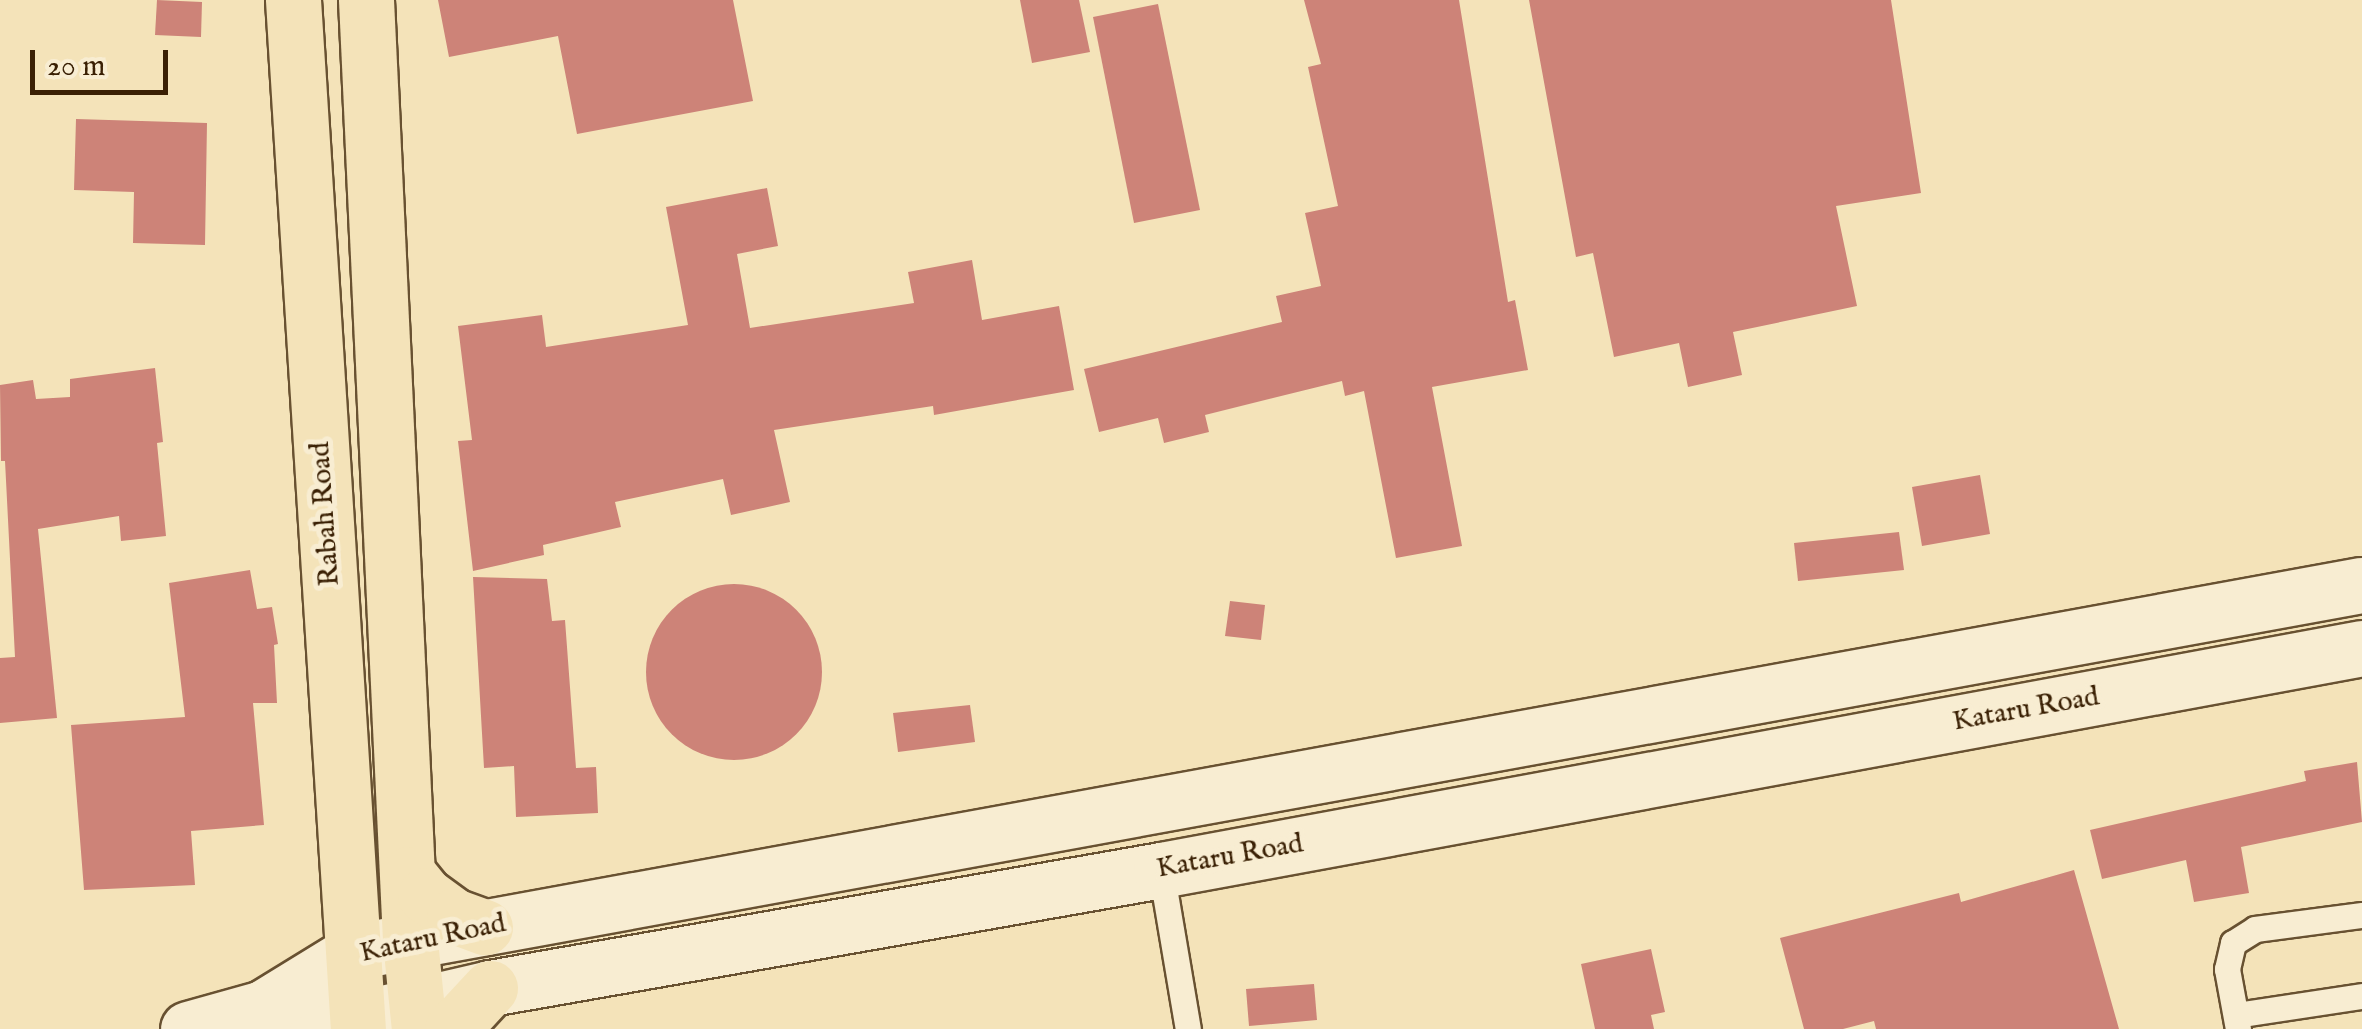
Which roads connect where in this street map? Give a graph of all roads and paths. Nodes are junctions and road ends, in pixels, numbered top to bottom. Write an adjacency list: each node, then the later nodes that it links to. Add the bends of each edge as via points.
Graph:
1 (293, 0): 10 (main road, Rabah Road)
2 (366, 0): 6 (main road)
3 (2362, 585): 8 (street, Kataru Road)
4 (2362, 648): 5 (street, Kataru Road)
5 (1160, 870): 13 (street, Kataru Road, via 490,988); 17 (lane)
6 (408, 874): 8 (main road, via 454,916); 9 (main road)
7 (2362, 916): 14 (lane, via 2256,930 2233,943 2228,969)
8 (486, 927): 9 (street, Kataru Road)
9 (410, 940): 10 (street, Kataru Road); 13 (main road)
10 (354, 952): 12 (street, Kataru Road); 15 (main road, Rabah Road)
11 (2362, 996): 14 (lane)
12 (263, 1008): 15 (street, Kataru Road); 16 (street)
13 (430, 1020): 15 (street, Kataru Road)
14 (2237, 1022)
15 (357, 1024)
16 (188, 1029)
17 (1188, 1029)

